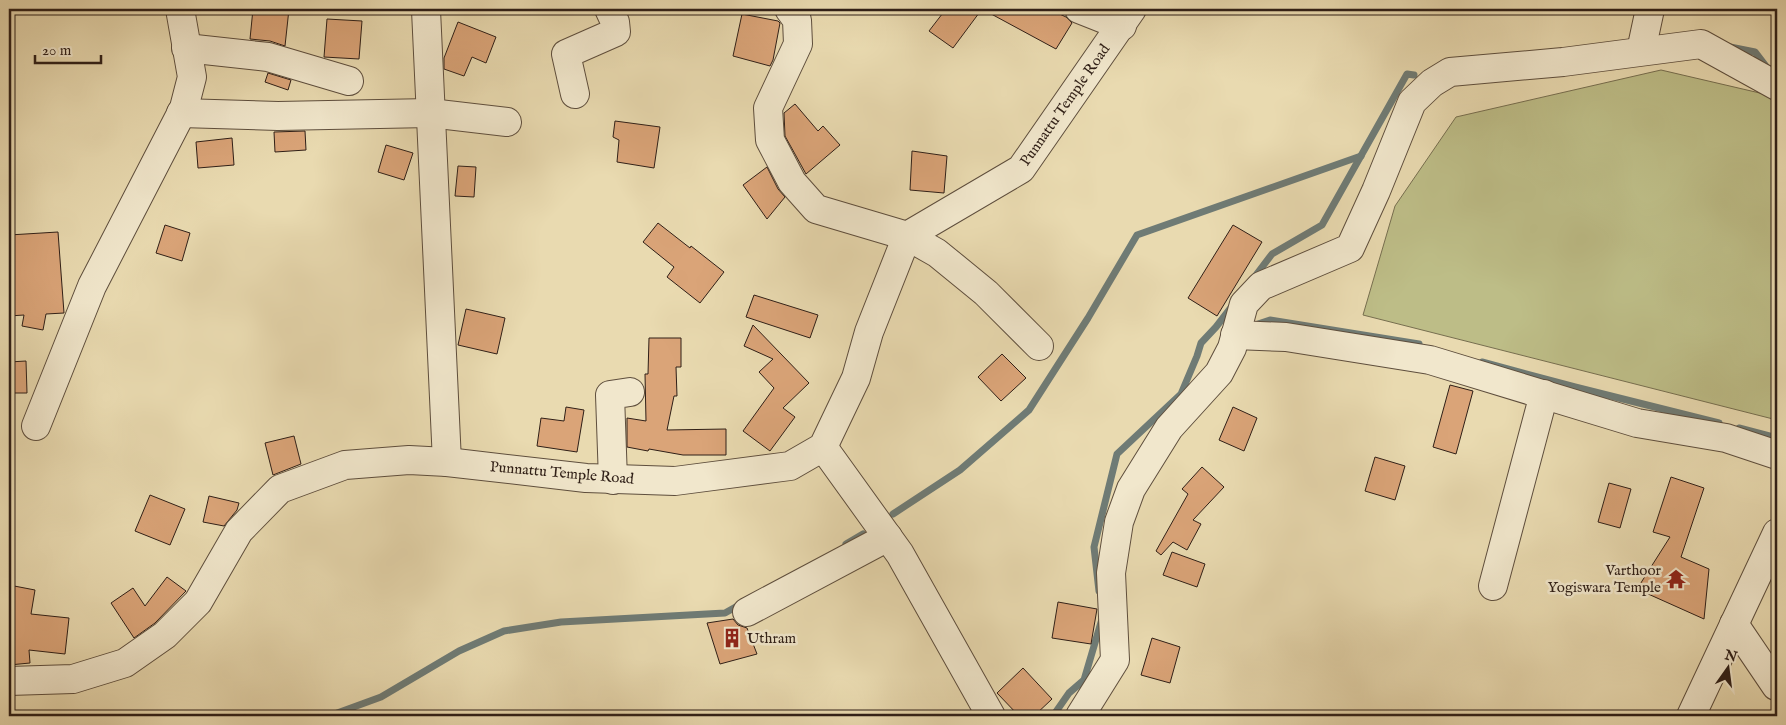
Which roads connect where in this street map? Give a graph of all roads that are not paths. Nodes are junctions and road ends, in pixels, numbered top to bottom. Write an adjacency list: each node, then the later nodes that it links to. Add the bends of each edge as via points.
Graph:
1 (180, 9): 8 (street)
2 (426, 9): 14 (street)
3 (609, 9): 12 (street, via 616,32 566,54)
4 (789, 9): 16 (street, via 797,20 798,44 768,108 770,140 792,182 816,210)
5 (1079, 9): 7 (street)
6 (1650, 9): 9 (street)
7 (1127, 17): 16 (street, Punnattu Temple Road, via 1021,169)
8 (186, 48): 10 (street, via 268,57); 13 (street, via 192,77)
9 (1641, 52): 11 (street, via 1701,44); 17 (street, via 1450,72 1432,83 1412,102 1350,248 1261,286 1244,304)
10 (348, 81)
11 (1777, 86)
12 (575, 94)
13 (182, 113): 14 (street, via 278,116); 21 (street, via 92,286)
14 (430, 113): 15 (street); 24 (street)
15 (507, 122)
16 (907, 236): 18 (street, via 937,253 986,293); 22 (street, via 869,332 856,378)
17 (1235, 336): 20 (street, via 1286,337 1430,360); 34 (street, via 1219,373 1169,428 1131,489 1119,522 1111,572 1115,660)
18 (1040, 346)
19 (630, 392): 25 (street, via 610,395)
20 (1544, 394): 23 (street, via 1637,423 1726,438); 28 (street)
21 (36, 426)
22 (823, 447): 25 (street, Punnattu Temple Road, via 790,466 675,481); 27 (street)
23 (1777, 455)
24 (447, 462): 25 (street, Punnattu Temple Road); 31 (street, Punnattu Temple Road, via 409,460 345,465 280,489 240,531 198,602 165,635 125,663 74,679)
25 (612, 480)
26 (1777, 533): 30 (street)
27 (888, 537): 29 (street); 33 (street)
28 (1493, 586)
29 (747, 612)
30 (1734, 624): 32 (street); 35 (street)
31 (9, 681)
32 (1776, 686)
33 (991, 716)
34 (1080, 716)
35 (1690, 716)

